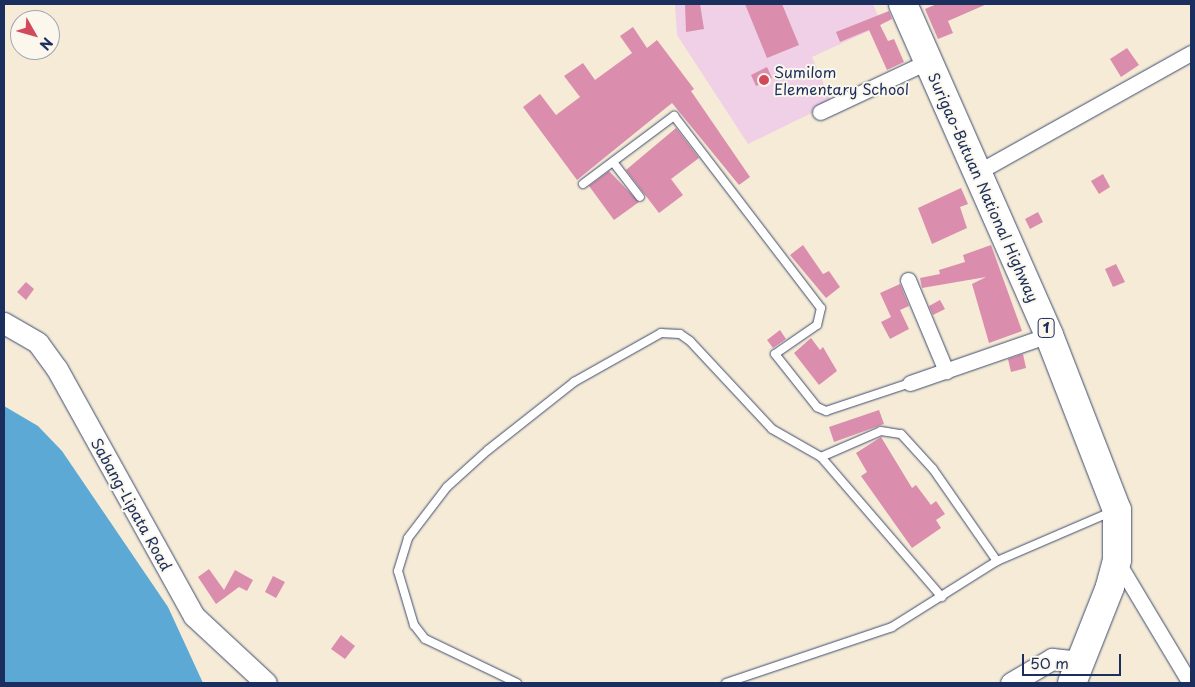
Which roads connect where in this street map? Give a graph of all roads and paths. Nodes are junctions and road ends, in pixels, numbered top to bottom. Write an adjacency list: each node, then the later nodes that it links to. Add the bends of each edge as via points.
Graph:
1 (903, 4): 3 (highway, Surigao-Butuan National Highway / 1)
2 (1191, 53): 6 (street)
3 (929, 62): 4 (street); 6 (highway, Surigao-Butuan National Highway / 1)
4 (820, 112)
5 (613, 162): 7 (lane); 8 (lane); 13 (lane, via 674,116 821,308 818,325 775,354 817,407 826,411)
6 (978, 172): 11 (highway, Surigao-Butuan National Highway / 1)
7 (583, 184)
8 (640, 197)
9 (908, 280): 12 (street)
10 (4, 323): 20 (main road, Sabang-Lipata Road, via 38,343 57,369 194,616)
11 (1049, 336): 12 (street); 15 (highway, Surigao-Butuan National Highway / 1)
12 (946, 371): 13 (street)
13 (910, 383)
14 (821, 457): 17 (lane, via 881,431 901,434 939,476); 18 (lane); 21 (lane, via 772,429 680,334 648,338 574,382 447,487 422,516 401,556 398,571 406,609 425,639)
15 (1117, 510): 16 (highway, Surigao-Butuan National Highway / 1); 17 (lane)
16 (1117, 560): 19 (highway, Surigao-Butuan National Highway / 1); 24 (street)
17 (997, 561): 18 (lane)
18 (942, 597): 22 (lane, via 892,627)
19 (1076, 673): 23 (main road, via 1052,659)
20 (266, 683)
21 (516, 683)
22 (726, 683)
23 (1011, 683)
24 (1190, 683)

